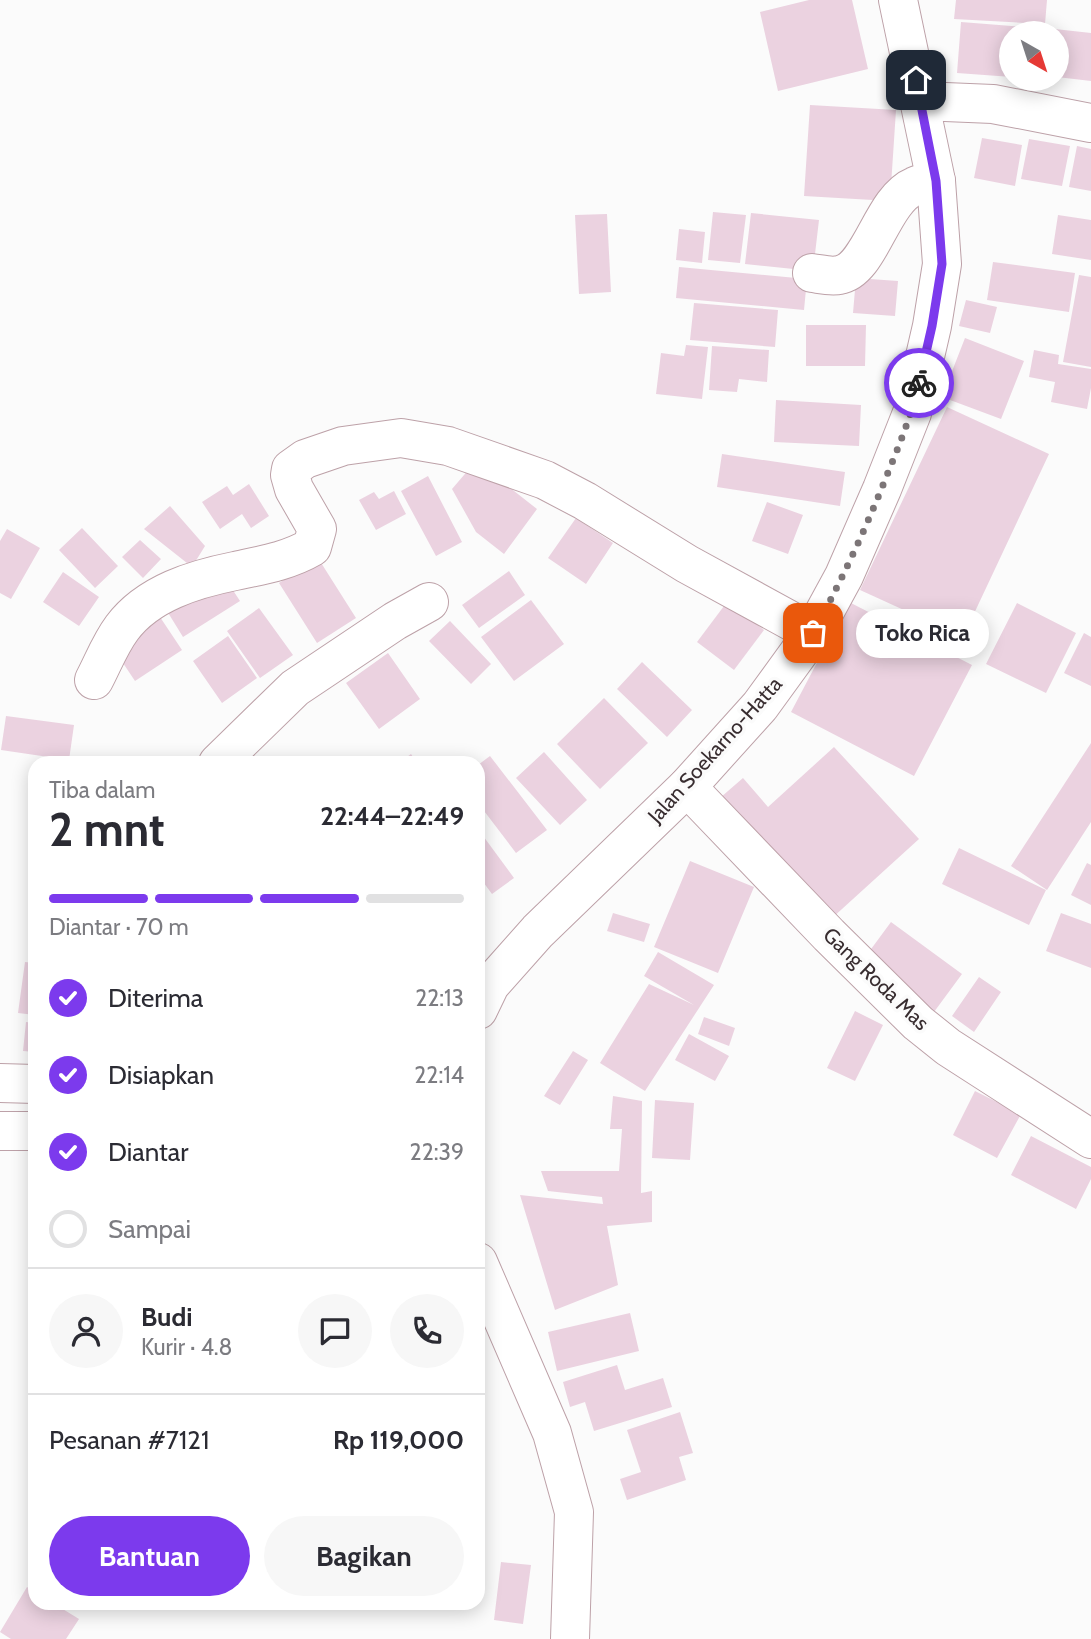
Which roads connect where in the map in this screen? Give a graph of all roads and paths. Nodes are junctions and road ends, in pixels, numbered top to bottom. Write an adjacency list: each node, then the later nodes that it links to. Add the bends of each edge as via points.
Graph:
1 (898, 0): 2 (main road, Jalan Soekarno-Hatta)
2 (921, 101): 3 (main road, via 993,104); 4 (main road, Jalan Soekarno-Hatta)
3 (1091, 123)
4 (936, 181): 5 (main road, via 914,186 901,196 853,267 840,275); 7 (main road, Jalan Soekarno-Hatta, via 942,264 912,413 844,576)
5 (812, 273)
6 (429, 602): 9 (main road, via 295,688)
7 (813, 633): 8 (main road, via 545,480 447,446 401,438 344,446 295,465 291,481 317,529 312,547 275,563 181,585 159,597 123,626); 10 (main road, Jalan Soekarno-Hatta, via 760,706)
8 (94, 680)
9 (225, 756)
10 (687, 787): 11 (main road, Jalan Soekarno-Hatta, via 538,931); 16 (main road, Gang Roda Mas, via 918,1023)
11 (485, 995)
12 (0, 1083): 13 (main road)
13 (28, 1084)
14 (0, 1131): 15 (main road)
15 (28, 1131)
16 (1091, 1139)
17 (485, 1278): 18 (main road, via 552,1433 574,1512)
18 (570, 1639)

